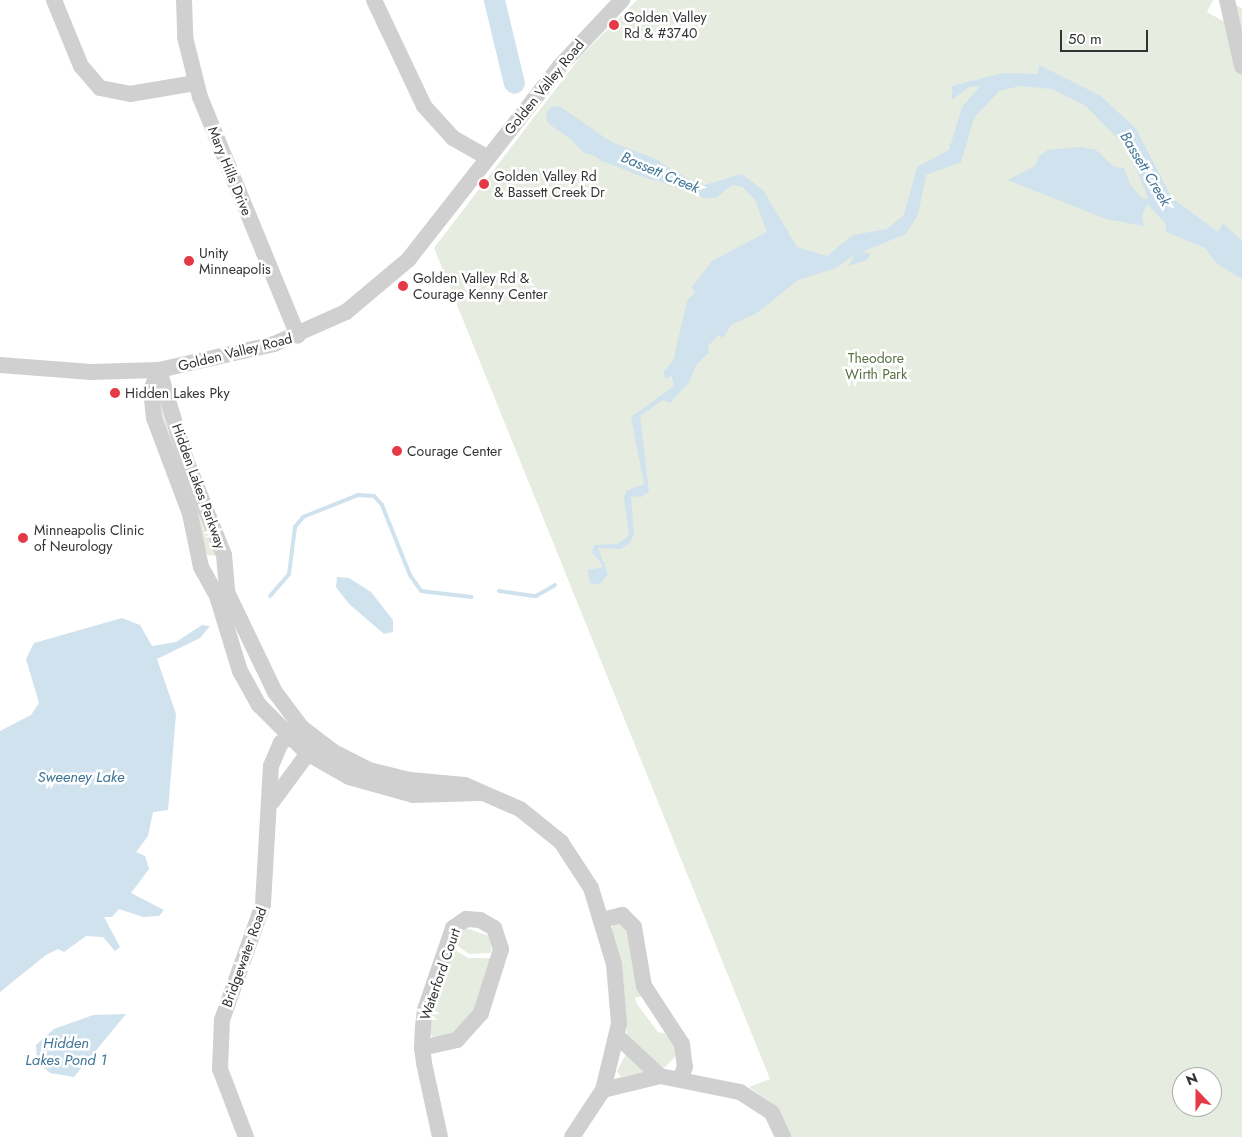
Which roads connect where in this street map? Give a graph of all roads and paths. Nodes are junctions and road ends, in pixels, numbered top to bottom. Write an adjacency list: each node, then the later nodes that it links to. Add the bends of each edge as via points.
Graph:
1 (54, 0): 7 (street, via 81,66 100,88 130,94)
2 (184, 0): 7 (street, Mary Hills Drive, via 185,37)
3 (374, 0): 8 (street, via 424,106 453,138)
4 (622, 0): 8 (street, Golden Valley Road, via 578,44)
5 (1227, 0): 6 (street, via 1229,24)
6 (1242, 66)
7 (195, 83): 9 (street, Mary Hills Drive)
8 (488, 158): 9 (street, Golden Valley Road, via 393,276 346,312)
9 (298, 336): 11 (street, Golden Valley Road)
10 (0, 365): 11 (street, Golden Valley Road, via 91,372)
11 (159, 370): 12 (street, Hidden Lakes Parkway, via 186,460 224,555 227,592 276,692); 13 (street, Hidden Lakes Parkway, via 151,390 154,418 190,514 201,567 217,596 251,693)
12 (302, 728): 13 (street, Bridgewater Road); 14 (street, Hidden Lakes Parkway)
13 (288, 737): 14 (street, Hidden Lakes Parkway); 15 (street, Bridgewater Road, via 271,766)
14 (312, 747): 15 (street); 16 (street, Hidden Lakes Parkway, via 384,775 465,785 520,809 561,842 591,888)
15 (272, 802): 22 (street, Bridgewater Road, via 263,904 226,1003 219,1043 227,1093)
16 (602, 920): 17 (street, Hidden Lakes Parkway, via 619,994); 20 (street, via 622,915 634,926 644,986 682,1044 685,1067)
17 (618, 1037): 19 (street); 21 (street, Hidden Lakes Parkway)
18 (422, 1048): 18 (street, Waterford Court, via 458,1040 481,1013 501,943 494,928 480,920 466,919 453,928 425,1010); 23 (street, Waterford Court)
19 (660, 1076): 20 (street); 21 (street)
20 (680, 1079): 25 (street, via 753,1097 772,1114)
21 (603, 1090): 24 (street, Hidden Lakes Parkway)
22 (246, 1137)
23 (440, 1137)
24 (572, 1137)
25 (783, 1137)

